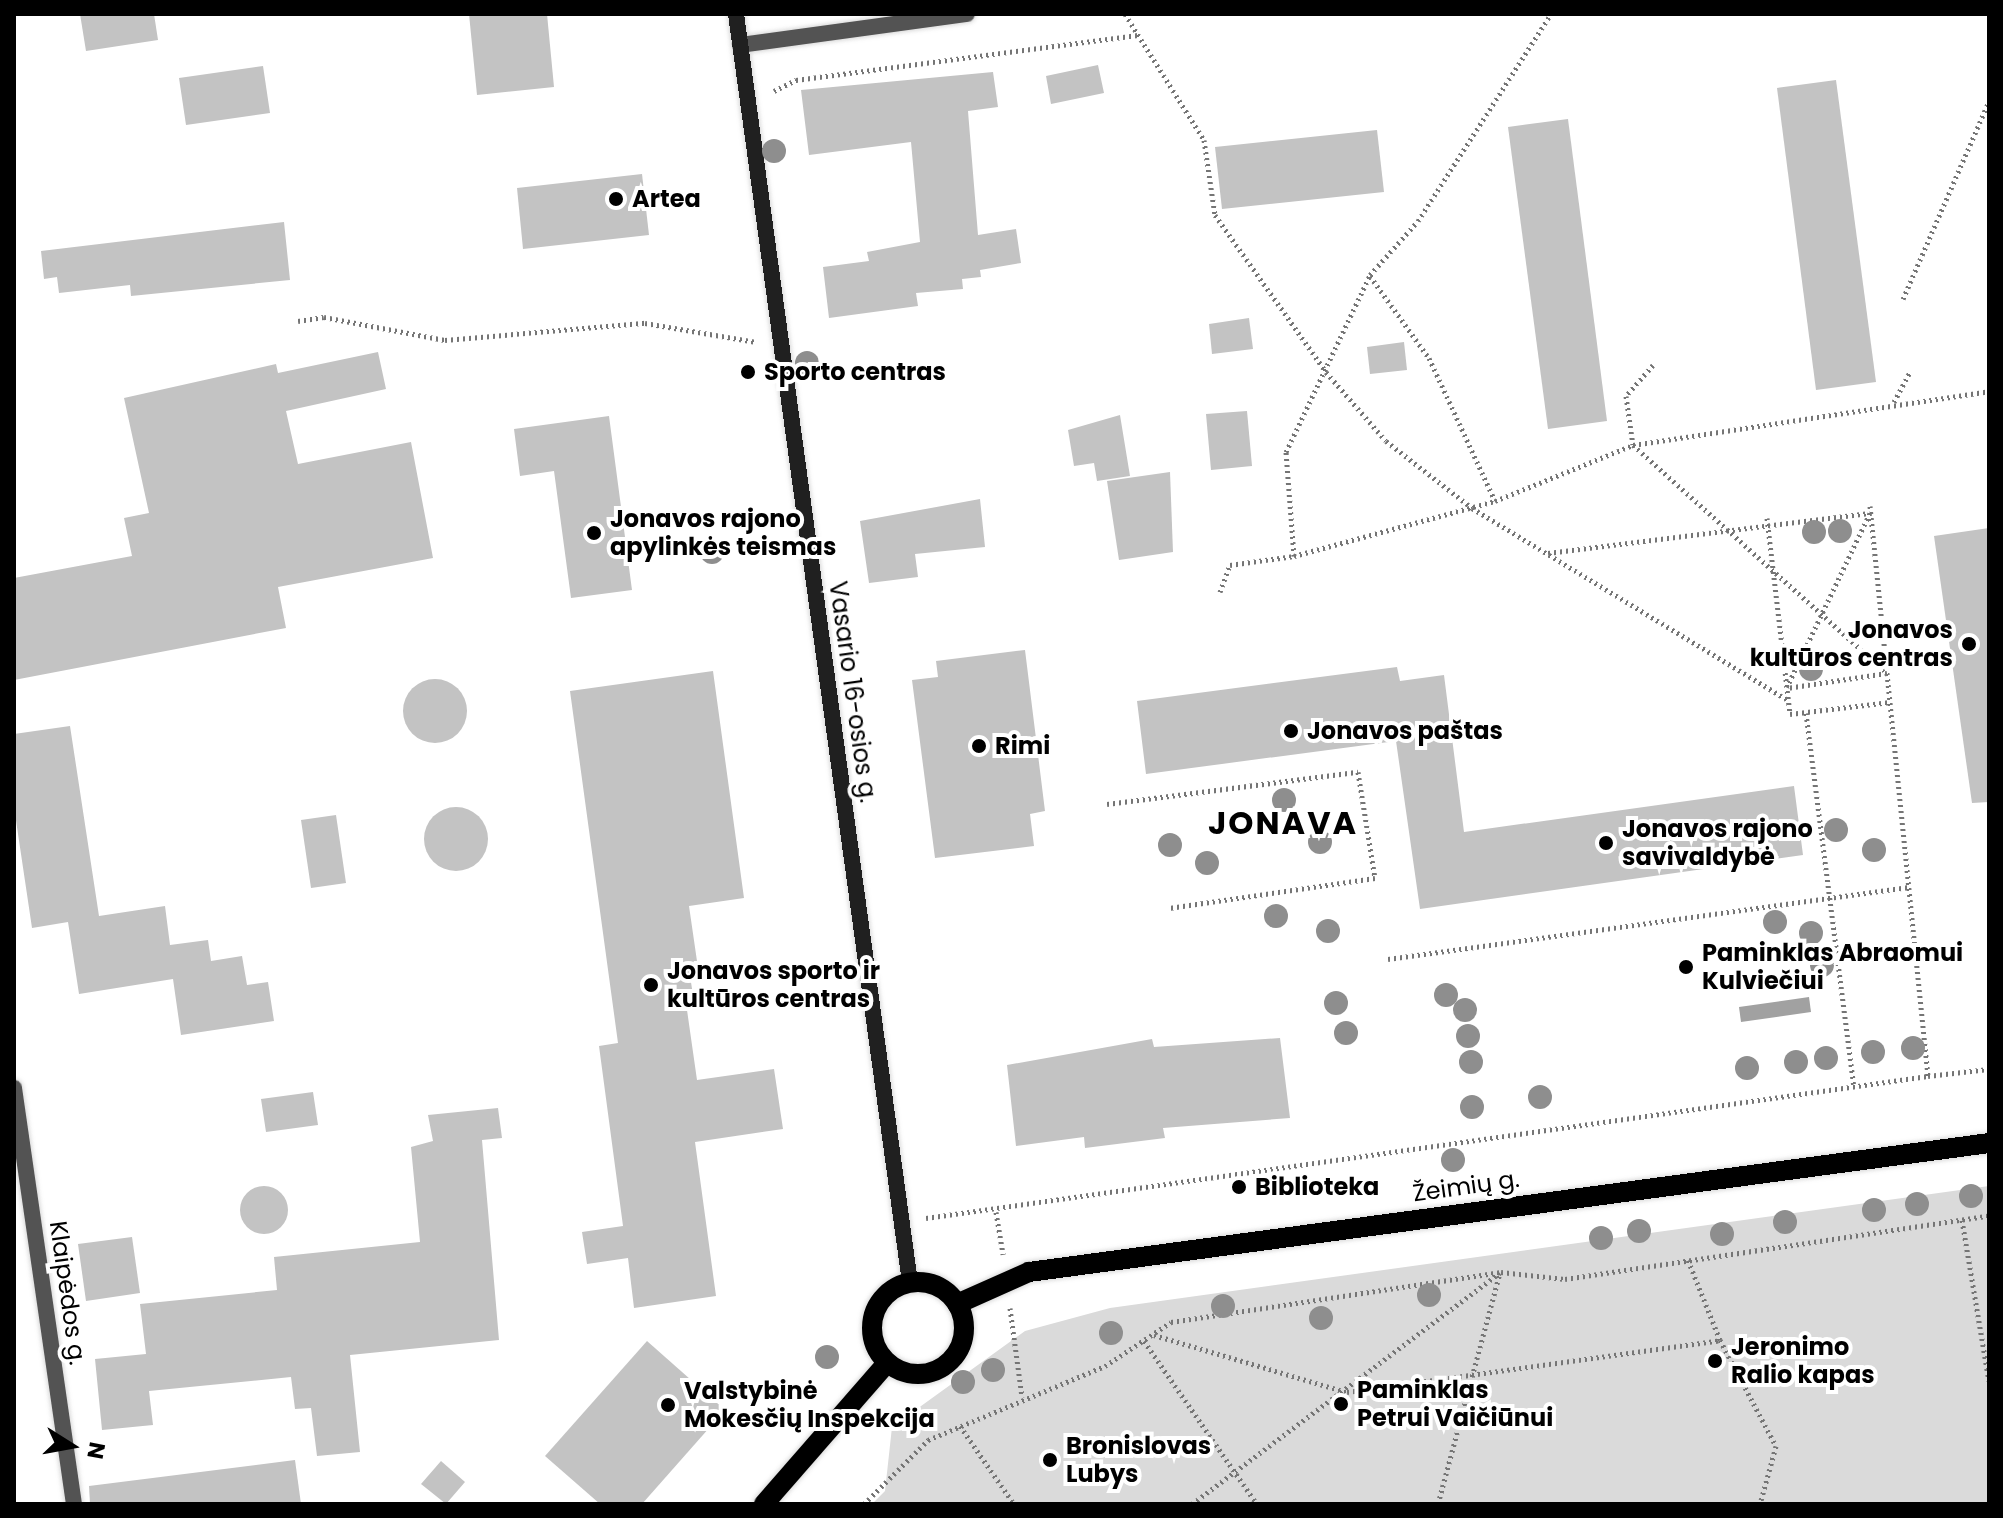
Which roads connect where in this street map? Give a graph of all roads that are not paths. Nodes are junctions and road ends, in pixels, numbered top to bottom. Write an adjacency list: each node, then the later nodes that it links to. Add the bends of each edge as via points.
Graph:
1 (736, 14): 3 (main road, Vasario 16-osios g.)
2 (957, 15): 3 (street)
3 (740, 45): 6 (main road, Vasario 16-osios g.)
4 (14, 1088): 9 (street, Klaipėdos g.)
5 (1989, 1143): 7 (main road, Žeimių g., via 1029,1272)
6 (910, 1282): 7 (main road, via 937,1286); 8 (main road, via 876,1308 873,1338)
7 (957, 1304): 8 (main road, via 961,1346 942,1368 914,1374)
8 (887, 1363): 10 (main road)
9 (74, 1504)
10 (764, 1504)

